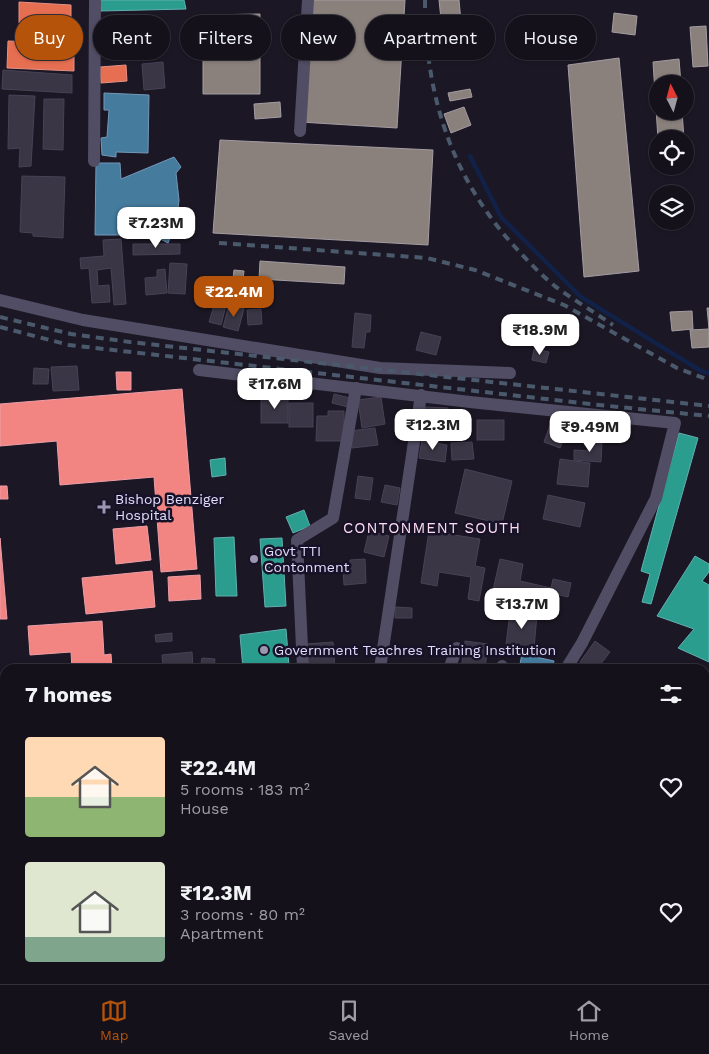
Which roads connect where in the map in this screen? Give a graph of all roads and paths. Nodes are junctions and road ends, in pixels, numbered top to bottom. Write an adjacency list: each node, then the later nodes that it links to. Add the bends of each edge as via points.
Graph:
1 (95, 0): 4 (street)
2 (308, 0): 3 (street)
3 (300, 131)
4 (94, 161)
5 (0, 300): 7 (street, via 84,320 380,368)
6 (199, 370): 8 (street)
7 (510, 373)
8 (356, 388): 9 (street); 11 (street, via 332,518 297,540)
9 (421, 395): 12 (street); 14 (street, via 675,423 656,498)
10 (457, 648): 13 (street)
11 (302, 664)
12 (381, 664)
13 (451, 664)
14 (569, 664)

